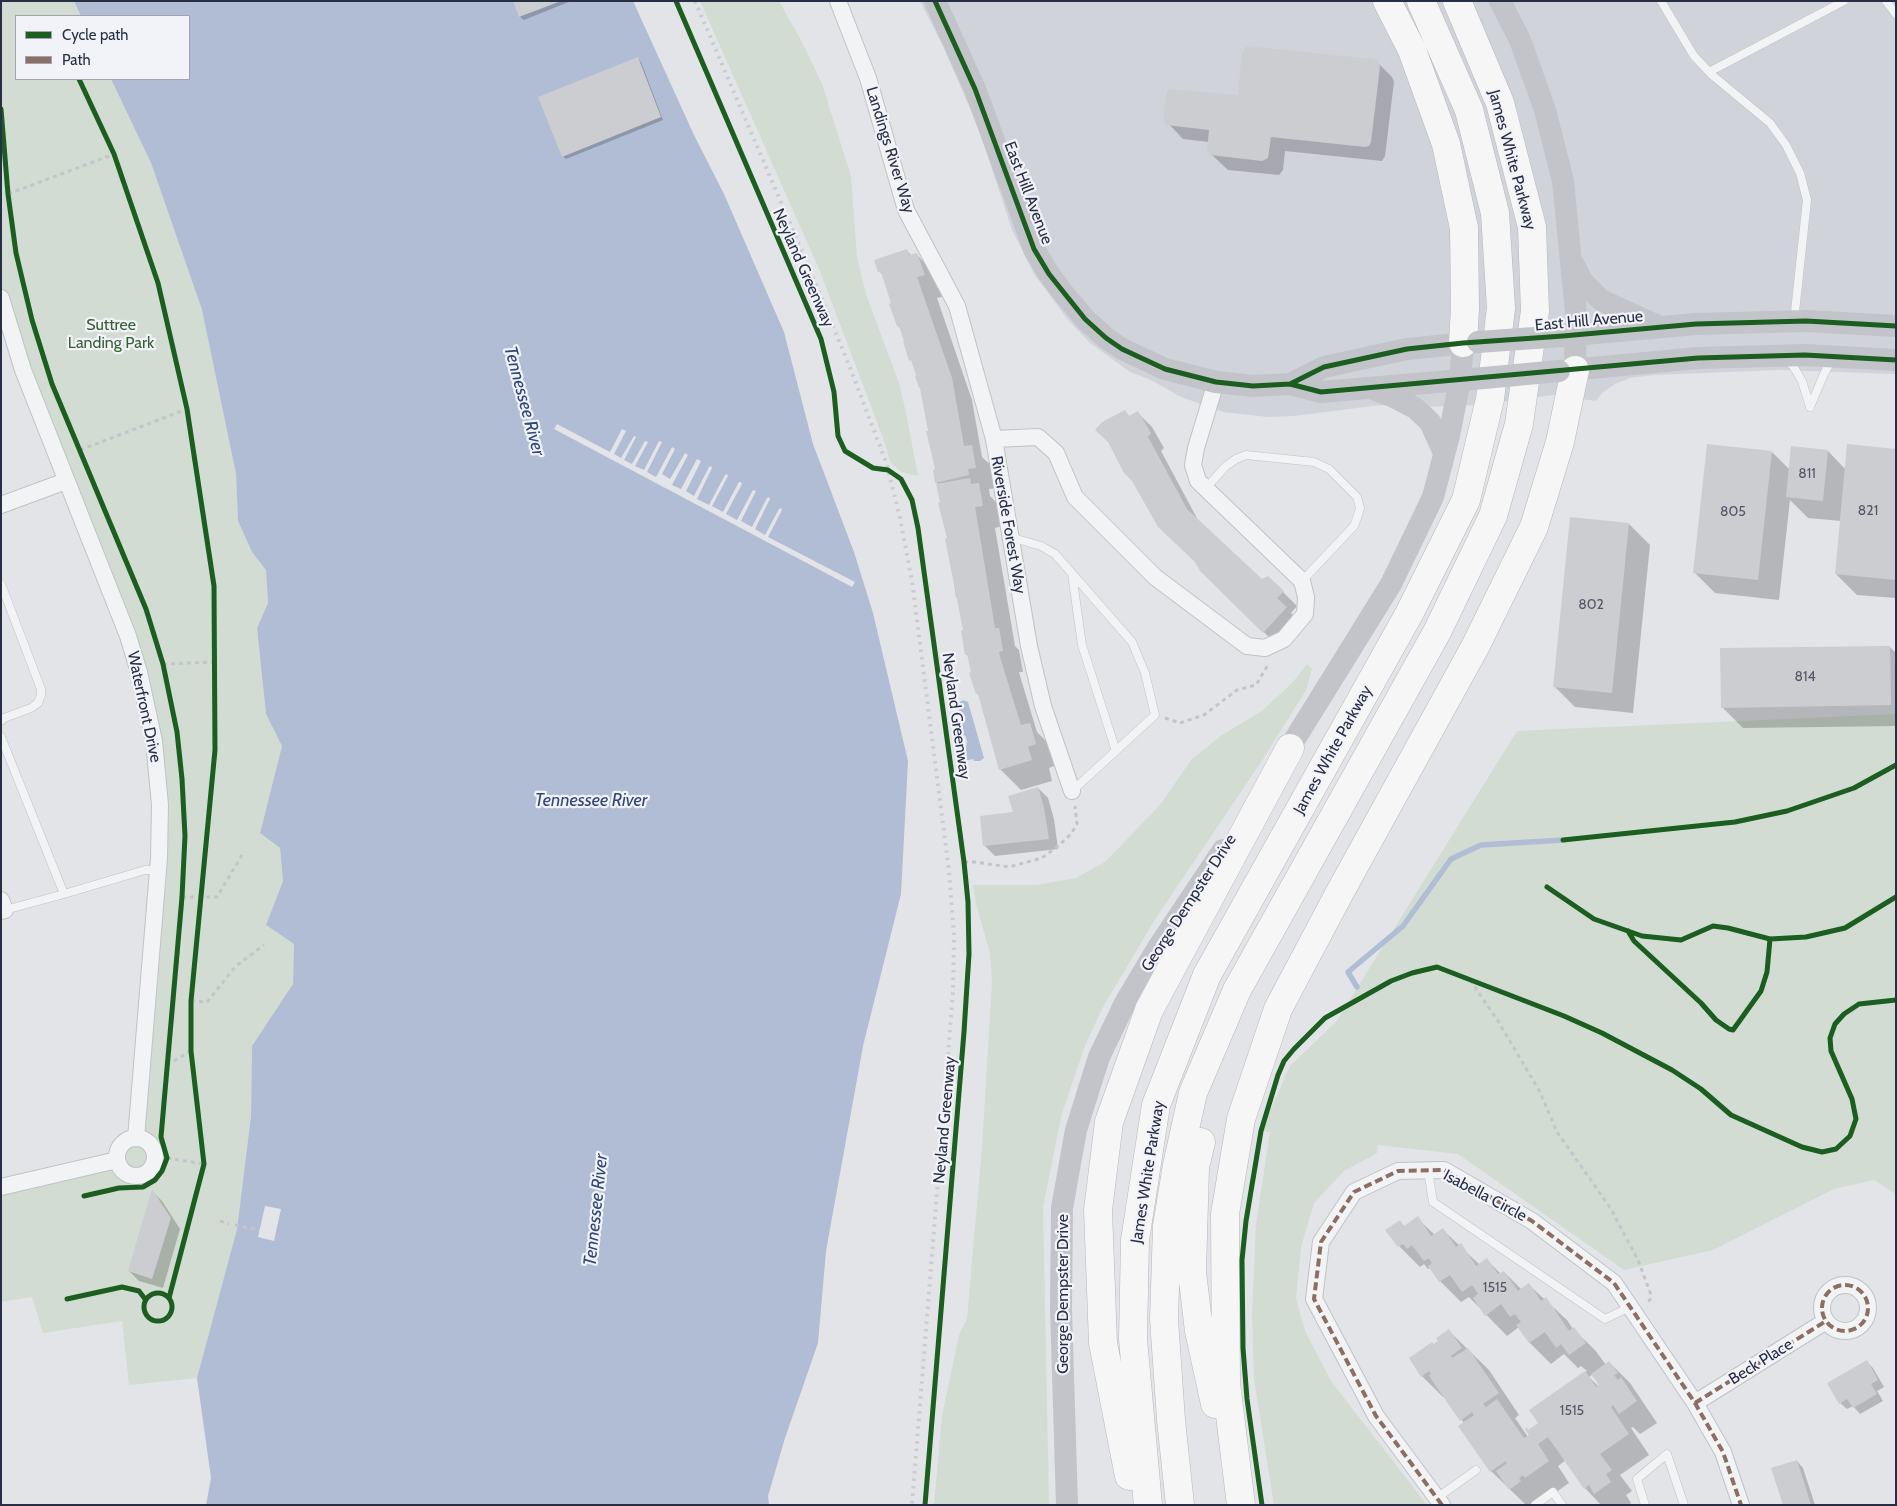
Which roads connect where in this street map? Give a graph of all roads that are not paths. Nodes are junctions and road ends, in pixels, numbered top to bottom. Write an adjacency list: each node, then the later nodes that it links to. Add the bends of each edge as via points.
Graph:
1 (838, 1): 27 (street, Landings River Way, via 868,78 906,210 957,306)
2 (935, 1): 24 (main road, East Hill Avenue, via 975,89 1034,248 1049,274 1085,319 1122,349 1165,369)
3 (1387, 1): 18 (highway, via 1412,50 1446,144 1464,228 1465,308)
4 (1420, 1): 56 (highway, James White Parkway, via 1469,110 1495,213 1501,308 1490,399 1466,500 1409,614 1207,975 1156,1105 1134,1260 1133,1339)
5 (1457, 1): 44 (highway, James White Parkway, via 1500,104 1532,227 1535,311 1519,424 1493,516 1437,632)
6 (1500, 1): 12 (main road, via 1520,40 1545,110 1563,181)
7 (1661, 1): 11 (lane, via 1694,56)
8 (1844, 1): 11 (lane)
9 (1886, 1): 10 (lane)
10 (1896, 14)
11 (1708, 72): 14 (lane, via 1770,123 1800,172 1807,200)
12 (1572, 259): 16 (main road, via 1582,281 1601,300); 17 (main road)
13 (1, 298): 29 (street, Waterfront Drive, via 22,370)
14 (1794, 321): 15 (main road, East Hill Avenue); 16 (main road, East Hill Avenue)
15 (1896, 326)
16 (1662, 328): 17 (main road, East Hill Avenue)
17 (1569, 336): 18 (main road, East Hill Avenue, bridge); 22 (main road)
18 (1470, 342): 23 (main road, George Dempster Drive); 25 (main road, East Hill Avenue, via 1408,349 1324,366)
19 (1781, 356): 20 (main road, East Hill Avenue); 20 (lane, via 1802,381 1810,407); 22 (main road, East Hill Avenue, via 1698,358)
20 (1834, 356): 21 (main road, East Hill Avenue)
21 (1896, 360)
22 (1567, 371): 23 (main road, East Hill Avenue, bridge); 58 (highway, via 1560,442 1534,527 1475,647 1278,1009 1241,1119 1224,1214 1226,1383)
23 (1466, 380): 26 (main road, East Hill Avenue); 28 (main road, George Dempster Drive)
24 (1216, 382): 25 (main road, East Hill Avenue, via 1253,386); 30 (street, via 1193,465 1198,481)
25 (1290, 384): 26 (main road, East Hill Avenue, via 1321,392)
26 (1369, 388): 28 (main road, via 1415,408 1430,422)
27 (994, 438): 32 (street, Riverside Forest Way); 34 (street, Riverside Forest Way, via 1038,437 1056,453 1074,497 1155,577 1247,646 1265,648 1284,639 1305,614 1306,597)
28 (1444, 453): 38 (main road, George Dempster Drive, via 1433,498 1391,584)
29 (66, 481): 31 (street); 41 (street, Waterfront Drive, via 128,636 139,672 158,777)
30 (1206, 488): 34 (street); 34 (lane, via 1226,466 1246,455 1314,462 1329,469 1357,497 1360,508 1354,526)
31 (1, 505)
32 (1010, 537): 33 (lane, via 1041,546 1055,554); 40 (street, Riverside Forest Way, via 1043,706)
33 (1072, 573): 39 (lane, via 1082,645); 39 (lane, via 1132,642 1145,673 1155,715)
34 (1302, 581)
35 (1, 584): 36 (lane, via 41,689 38,703)
36 (1, 721)
37 (1, 737): 42 (lane)
38 (1290, 748): 54 (main road, George Dempster Drive, via 1125,1002 1099,1057 1076,1130 1062,1208); 55 (highway, via 1148,1010 1110,1122 1098,1210 1103,1343)
39 (1116, 751): 40 (lane)
40 (1072, 790)
41 (159, 870): 42 (lane, via 146,870); 45 (street, Waterfront Drive)
42 (64, 894): 43 (lane)
43 (2, 907)
44 (1238, 990): 57 (highway, James White Parkway, via 1193,1093 1167,1226 1164,1320); 58 (highway, via 1194,1167 1192,1272 1205,1363)
45 (136, 1138): 46 (street, via 119,1147); 46 (street, via 152,1148 154,1160 149,1171 138,1176 127,1174)
46 (117, 1160): 48 (street)
47 (1428, 1171): 49 (street, Isabella Circle, via 1444,1170 1532,1221 1614,1283); 49 (lane, via 1434,1202 1605,1319); 53 (street, Isabella Circle, via 1398,1171 1354,1192 1322,1242 1314,1299 1376,1416)
48 (1, 1187)
49 (1630, 1307): 51 (street, Isabella Circle)
50 (1826, 1321): 51 (street, Beck Place)
51 (1695, 1403): 63 (street, Isabella Circle, via 1723,1452)
52 (1476, 1470): 53 (lane)
53 (1440, 1501)
54 (1066, 1505)
55 (1134, 1505)
56 (1148, 1505)
57 (1180, 1505)
58 (1240, 1505)
59 (1535, 1505): 60 (lane, via 1553,1492)
60 (1562, 1505)
61 (1645, 1505): 62 (lane, via 1637,1479 1668,1454)
62 (1684, 1505)
63 (1741, 1505)

